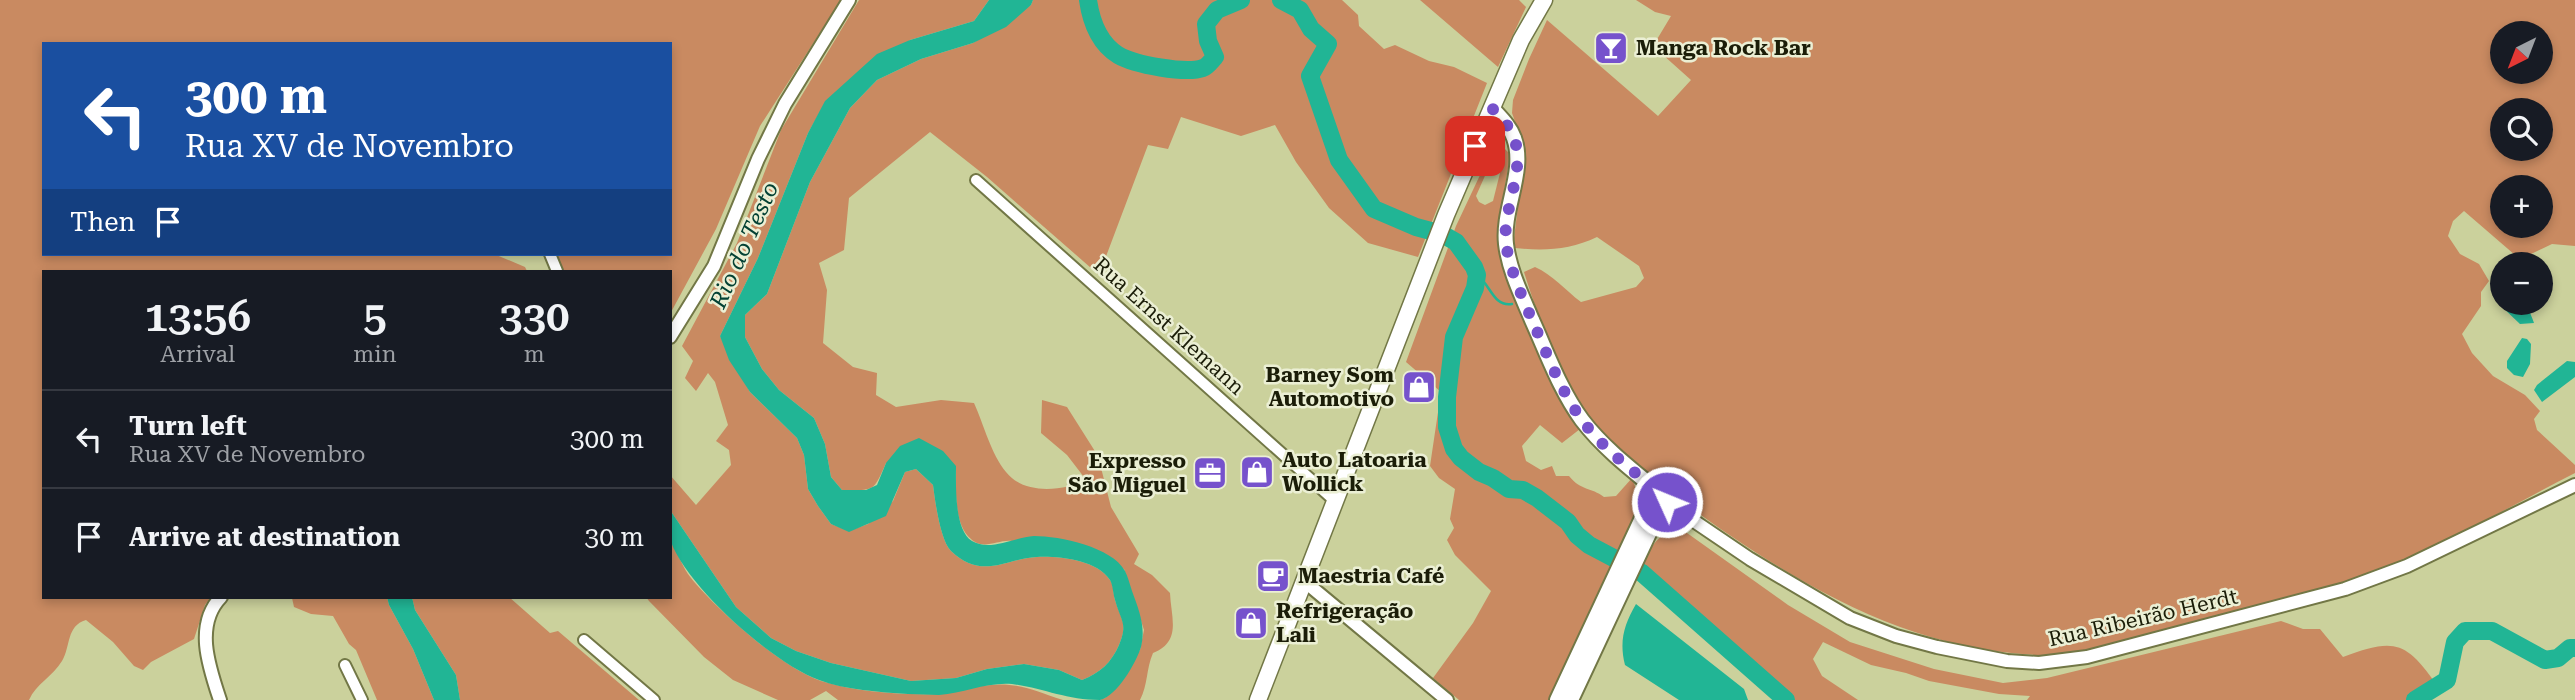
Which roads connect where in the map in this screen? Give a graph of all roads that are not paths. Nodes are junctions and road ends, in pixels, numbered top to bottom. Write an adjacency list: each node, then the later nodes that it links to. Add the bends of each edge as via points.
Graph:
1 (849, 0): 5 (street, via 785,104 714,266)
2 (1544, 0): 3 (main road)
3 (1492, 108): 7 (main road); 8 (main road, Rua Ribeirão Herdt, via 1509,128 1517,152 1506,241 1522,297 1571,402 1594,434 1639,475)
4 (976, 180): 7 (street, Rua Ernst Klemann)
5 (672, 334)
6 (2575, 485): 8 (street, Rua Ribeirão Herdt, via 2407,566 2357,585 2087,657 2039,663 1976,656 1873,628 1824,605 1688,517)
7 (1335, 501): 10 (main road)
8 (1657, 504): 9 (main road)
9 (1623, 573): 19 (main road); 20 (main road)
10 (1304, 581): 17 (main road); 18 (street)
11 (220, 599): 14 (street, via 209,616 205,640)
12 (584, 640): 16 (street)
13 (345, 666): 15 (street)
14 (220, 700)
15 (362, 700)
16 (654, 700)
17 (1258, 700)
18 (1447, 700)
19 (1557, 700)
20 (1571, 700)

